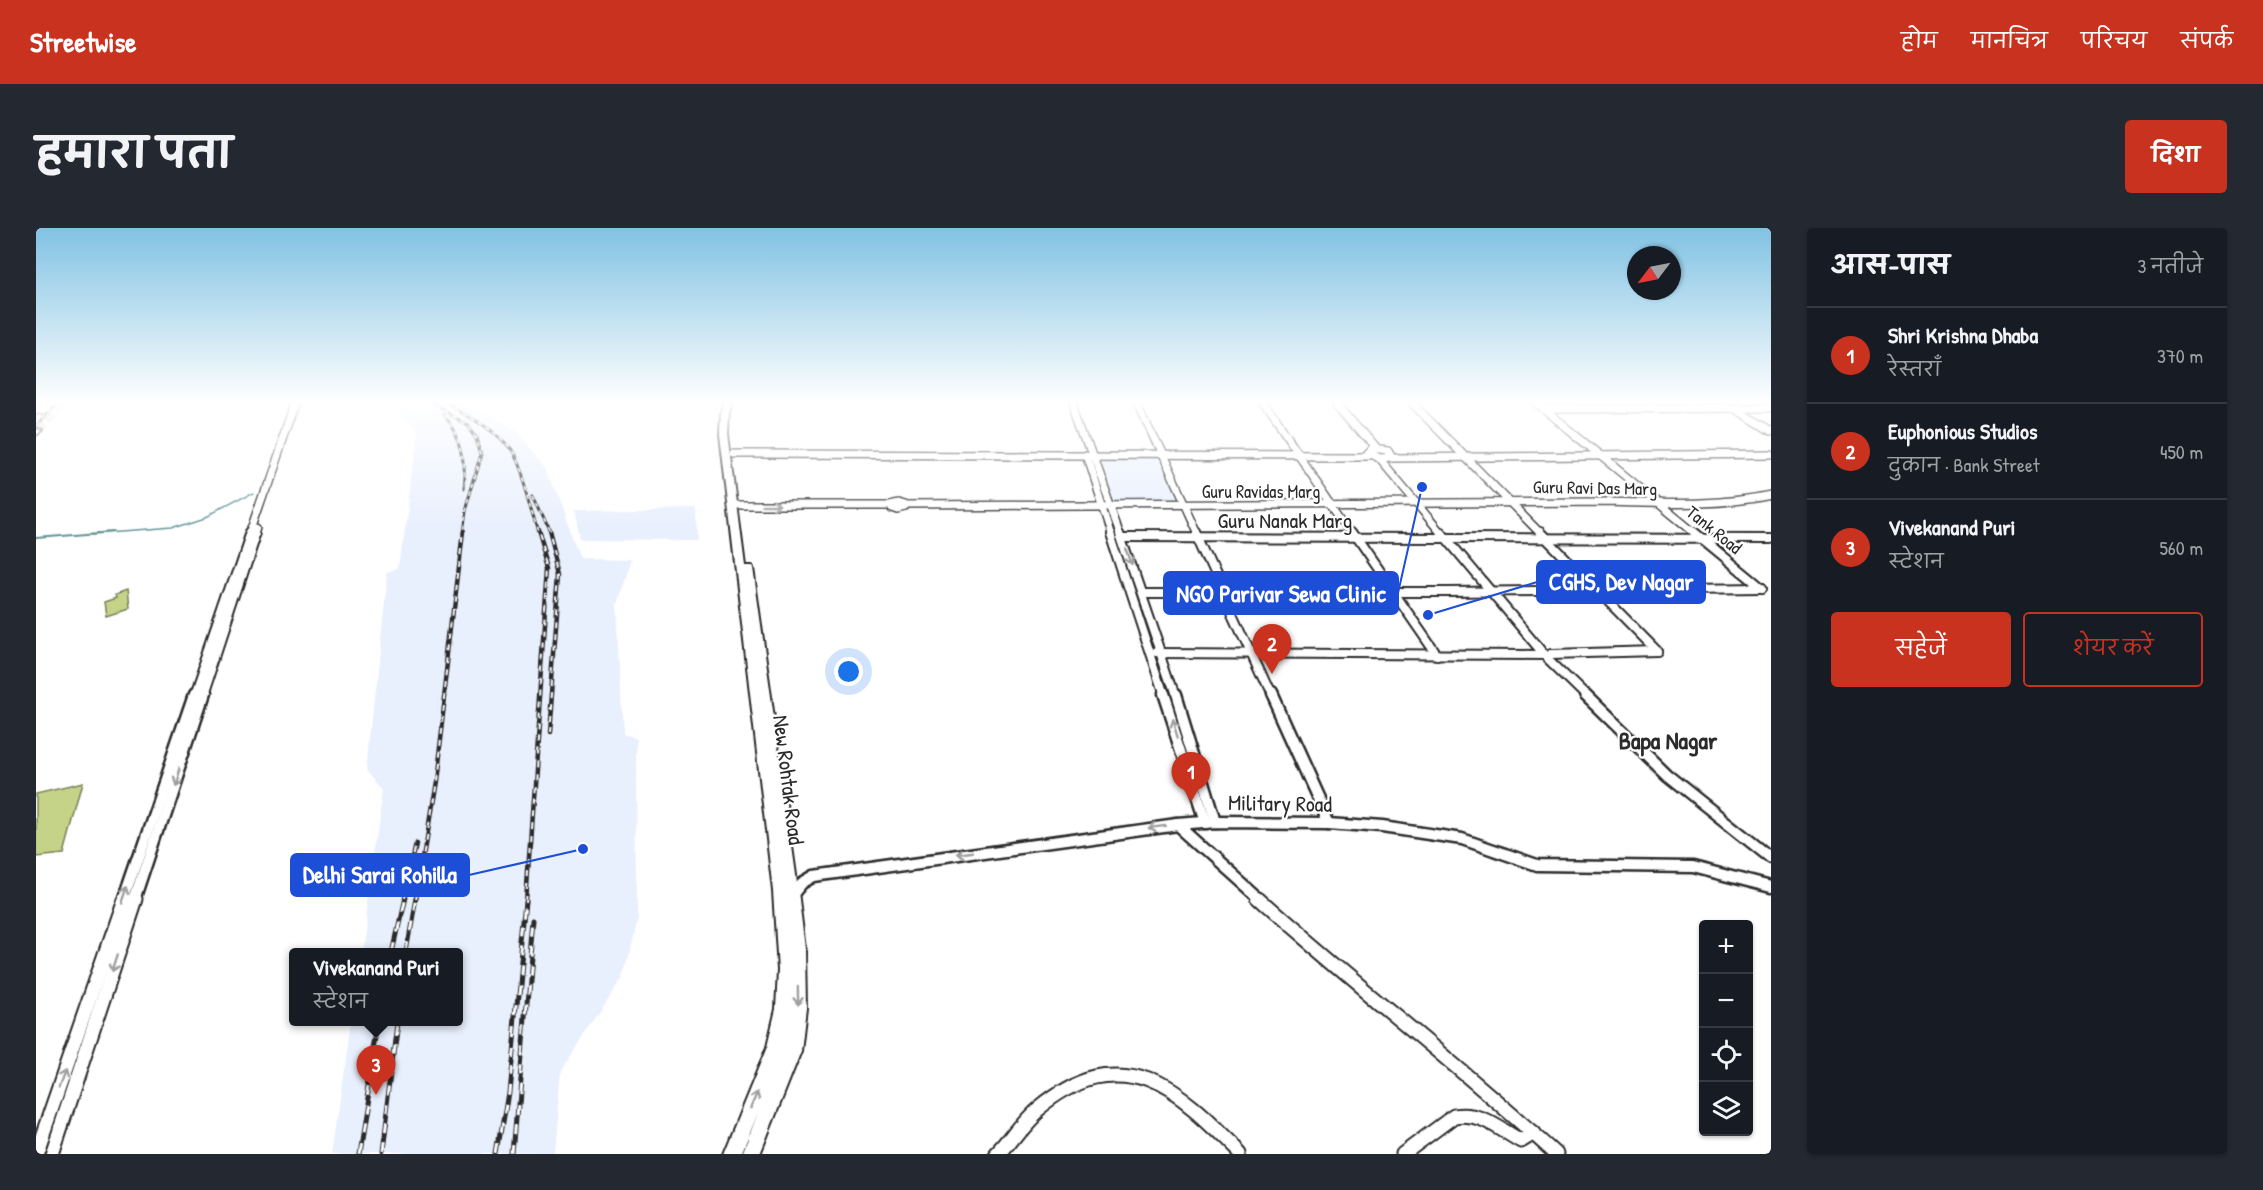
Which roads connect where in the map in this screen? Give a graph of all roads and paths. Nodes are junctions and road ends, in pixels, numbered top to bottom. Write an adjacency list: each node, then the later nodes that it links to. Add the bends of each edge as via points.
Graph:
1 (280, 446): 54 (street, one-way to 1)
2 (286, 446): 55 (street, one-way to 55)
3 (726, 446): 24 (main road, New Rohtak Road)
4 (733, 446): 13 (main road, New Rohtak Road)
5 (1084, 446): 18 (street)
6 (1085, 446): 18 (street)
7 (1158, 446): 19 (street)
8 (1292, 446): 14 (street)
9 (1367, 446): 12 (street)
10 (1454, 446): 15 (street)
11 (1589, 446): 16 (street, Tank Road)
12 (1370, 451): 14 (street); 20 (street); 20 (street)
13 (734, 454): 18 (street); 24 (main road, New Rohtak Road)
14 (1297, 454): 19 (street); 28 (street)
15 (1462, 454): 16 (street); 20 (street); 23 (street)
16 (1598, 454): 17 (street); 29 (street, Tank Road)
17 (1771, 454)
18 (1087, 455): 19 (street); 25 (street)
19 (1162, 455): 26 (street)
20 (1387, 457): 27 (street)
21 (1771, 495): 29 (street, Guru Ravi Das Marg, via 1732,504)
22 (1771, 501): 29 (street, Guru Ravi Das Marg, via 1727,507)
23 (1511, 504): 27 (street, Guru Ravi Das Marg); 29 (street, Guru Ravi Das Marg); 34 (street)
24 (736, 505): 25 (street, Guru Ravidas Marg, one-way to 25); 52 (main road, New Rohtak Road); 56 (main road, New Rohtak Road, one-way to 24, via 777,1046 784,1010 785,956)
25 (1107, 505): 26 (street, Guru Ravidas Marg); 30 (street); 42 (street)
26 (1184, 505): 28 (street, Guru Ravidas Marg); 31 (street)
27 (1421, 505): 28 (street, Guru Ravidas Marg); 36 (street)
28 (1333, 506): 33 (street)
29 (1661, 506): 32 (street, Tank Road)
30 (1123, 537): 31 (street, Guru Nanak Marg); 40 (street, one-way to 40)
31 (1200, 538): 33 (street, Guru Nanak Marg); 39 (street)
32 (1702, 538): 34 (street, Guru Nanak Marg); 35 (street, Guru Nanak Marg); 38 (street, Tank Road, via 1762,588)
33 (1355, 539): 36 (street, Guru Nanak Marg); 41 (street)
34 (1545, 539): 36 (street, Guru Nanak Marg); 38 (street)
35 (1771, 539)
36 (1451, 540): 37 (street)
37 (1494, 590): 38 (street); 41 (street); 46 (street)
38 (1596, 590): 46 (street, via 1657,651)
39 (1224, 591): 40 (street); 41 (street); 44 (street)
40 (1142, 592): 43 (street)
41 (1393, 592): 45 (street)
42 (1152, 653): 43 (street); 47 (street, one-way to 42)
43 (1163, 653): 44 (street); 47 (street)
44 (1254, 655): 45 (street); 48 (street)
45 (1437, 655): 46 (street)
46 (1549, 657): 50 (street, via 1667,775)
47 (1210, 823): 48 (street, Military Road); 49 (street, Military Road)
48 (1329, 823): 51 (street, Military Road, via 1462,839 1537,865 1693,867)
49 (1178, 825): 52 (street, Military Road, one-way to 52, via 814,876); 53 (street, via 1335,967)
50 (1771, 858)
51 (1771, 887)
52 (791, 896): 57 (main road, New Rohtak Road, one-way to 57, via 798,974 795,1034 792,1051)
53 (1534, 1133): 60 (street, via 1521,1141 1461,1114); 61 (street)
54 (36, 1154)
55 (52, 1154)
56 (732, 1154)
57 (751, 1154)
58 (998, 1154): 59 (street, via 1037,1110 1072,1086 1087,1079 1117,1076 1165,1087)
59 (1240, 1154)
60 (1403, 1154)
61 (1556, 1154)

